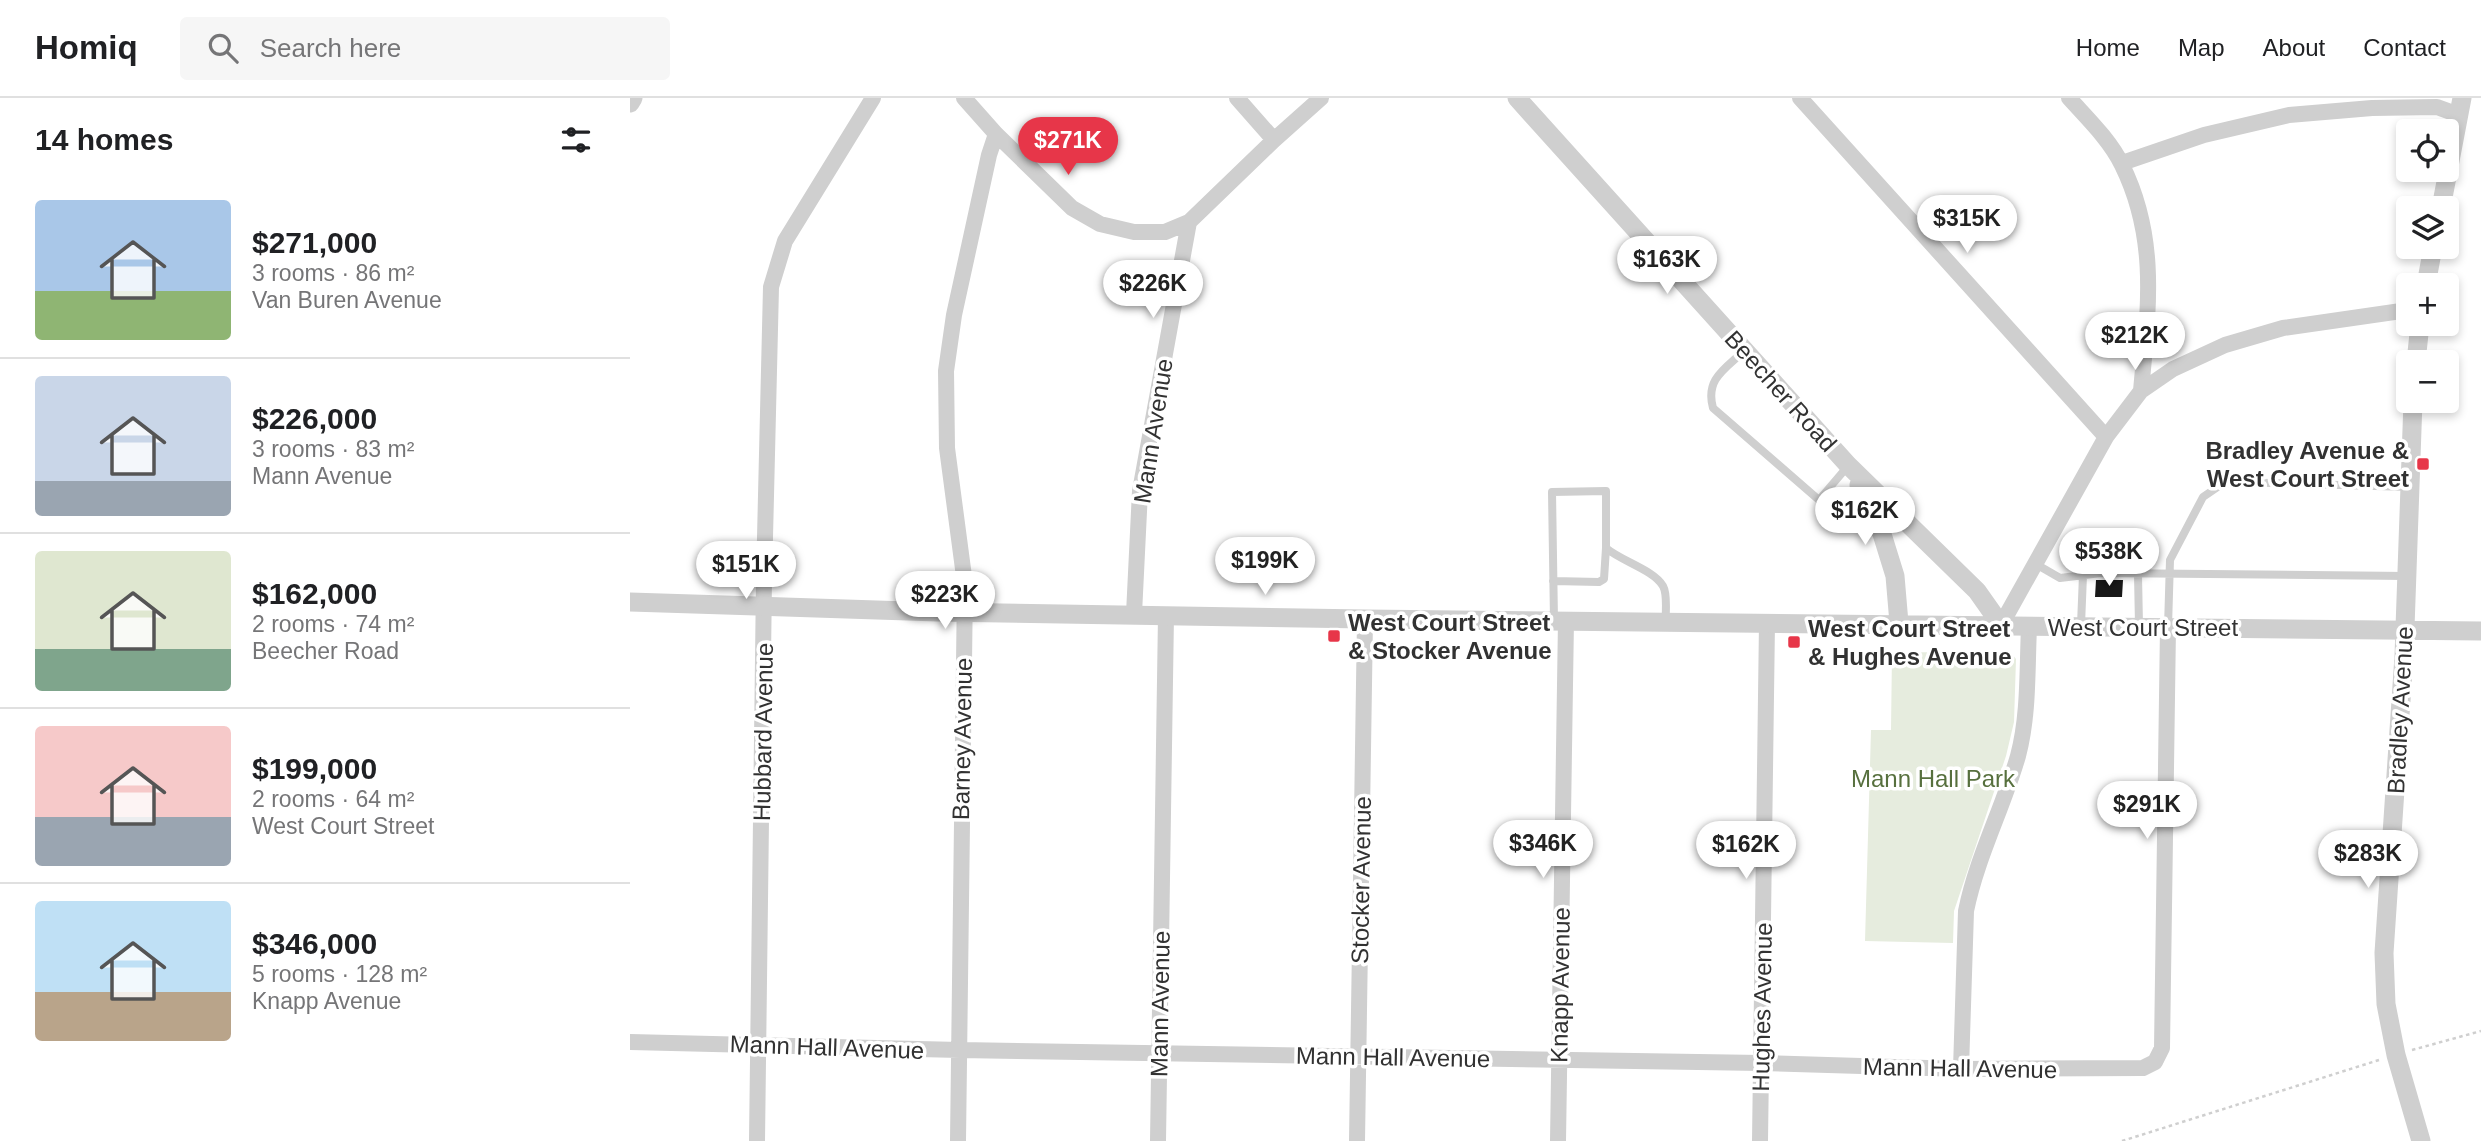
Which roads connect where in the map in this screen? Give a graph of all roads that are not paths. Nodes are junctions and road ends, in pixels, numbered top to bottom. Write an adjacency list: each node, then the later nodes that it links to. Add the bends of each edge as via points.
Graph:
1 (633, 98): 9 (street)
2 (873, 98): 31 (street, Hubbard Avenue, via 785,241 771,287)
3 (964, 98): 11 (street)
4 (1237, 98): 12 (street)
5 (1321, 98): 12 (street)
6 (1517, 98): 17 (street, Beecher Road)
7 (1800, 98): 20 (street)
8 (2069, 98): 13 (street)
9 (630, 103)
10 (2460, 106): 13 (street, via 2289,115 2204,135); 14 (street)
11 (996, 134): 15 (street, via 1072,208 1100,224 1134,232 1165,232); 32 (street, Barney Avenue, via 946,371 947,448 965,584)
12 (1274, 140): 15 (street)
13 (2122, 163): 18 (street, via 2139,211 2149,261)
14 (2443, 196)
15 (1189, 222): 33 (street, Mann Avenue, via 1140,491)
16 (2396, 312): 18 (street, via 2283,328 2225,345 2173,369)
17 (1744, 351): 21 (street, Beecher Road); 21 (lane, via 1710,386 1713,408 1819,500)
18 (2141, 391): 20 (street)
19 (2413, 413): 22 (street, Bradley Avenue)
20 (2106, 437): 24 (street)
21 (1848, 466): 39 (street, Beecher Road, via 1882,534 1895,576); 40 (street, Beecher Road, via 1977,591)
22 (2410, 486): 26 (lane, via 2222,484 2203,497 2190,518 2170,560); 28 (street, Bradley Avenue)
23 (1606, 548): 29 (lane, via 1604,579); 29 (lane, via 1606,491 1552,492); 37 (lane, via 1654,576 1663,587)
24 (2034, 563): 27 (lane, via 2060,578); 40 (street)
25 (2138, 574): 26 (lane); 27 (lane); 42 (lane)
26 (2169, 575): 28 (lane); 44 (lane)
27 (2083, 576): 43 (lane)
28 (2407, 576): 45 (street, Bradley Avenue)
29 (1553, 581): 36 (lane)
30 (630, 602): 31 (street, West Court Street)
31 (765, 605): 32 (street, West Court Street); 48 (street, Hubbard Avenue)
32 (963, 612): 33 (street, West Court Street); 49 (street, Barney Avenue)
33 (1134, 614): 34 (street, West Court Street)
34 (1166, 615): 35 (street, West Court Street); 50 (street, Mann Avenue)
35 (1365, 619): 36 (street, West Court Street); 51 (street, Stocker Avenue)
36 (1560, 620): 37 (street, West Court Street); 52 (street, Knapp Avenue)
37 (1666, 621): 38 (street, West Court Street)
38 (1767, 622): 39 (street, West Court Street); 53 (street, Hughes Avenue)
39 (1899, 623): 40 (street, West Court Street)
40 (2001, 625): 41 (street, West Court Street)
41 (2029, 626): 43 (street, West Court Street); 54 (street, via 2025,716 2018,755 1966,911)
42 (2139, 626): 43 (street, West Court Street); 44 (street, West Court Street)
43 (2081, 627)
44 (2168, 627): 45 (street, West Court Street); 54 (street, Mann Hall Avenue, via 2162,1048 2155,1062 2143,1069)
45 (2405, 630): 46 (street, West Court Street); 61 (street, Bradley Avenue, via 2384,953 2386,1004 2396,1055)
46 (2481, 631)
47 (630, 1042): 48 (street, Mann Hall Avenue)
48 (758, 1045): 49 (street, Mann Hall Avenue); 55 (street, Hubbard Avenue)
49 (960, 1050): 50 (street, Mann Hall Avenue); 56 (street, Barney Avenue)
50 (1159, 1053): 51 (street, Mann Hall Avenue); 57 (street, Mann Avenue)
51 (1358, 1057): 52 (street, Mann Hall Avenue); 58 (street, Stocker Avenue)
52 (1559, 1059): 53 (street, Mann Hall Avenue); 59 (street, Knapp Avenue)
53 (1761, 1063): 54 (street, Mann Hall Avenue); 60 (street, Hughes Avenue)
54 (1961, 1069)
55 (757, 1141)
56 (958, 1141)
57 (1158, 1141)
58 (1357, 1141)
59 (1558, 1141)
60 (1760, 1141)
61 (2421, 1141)

